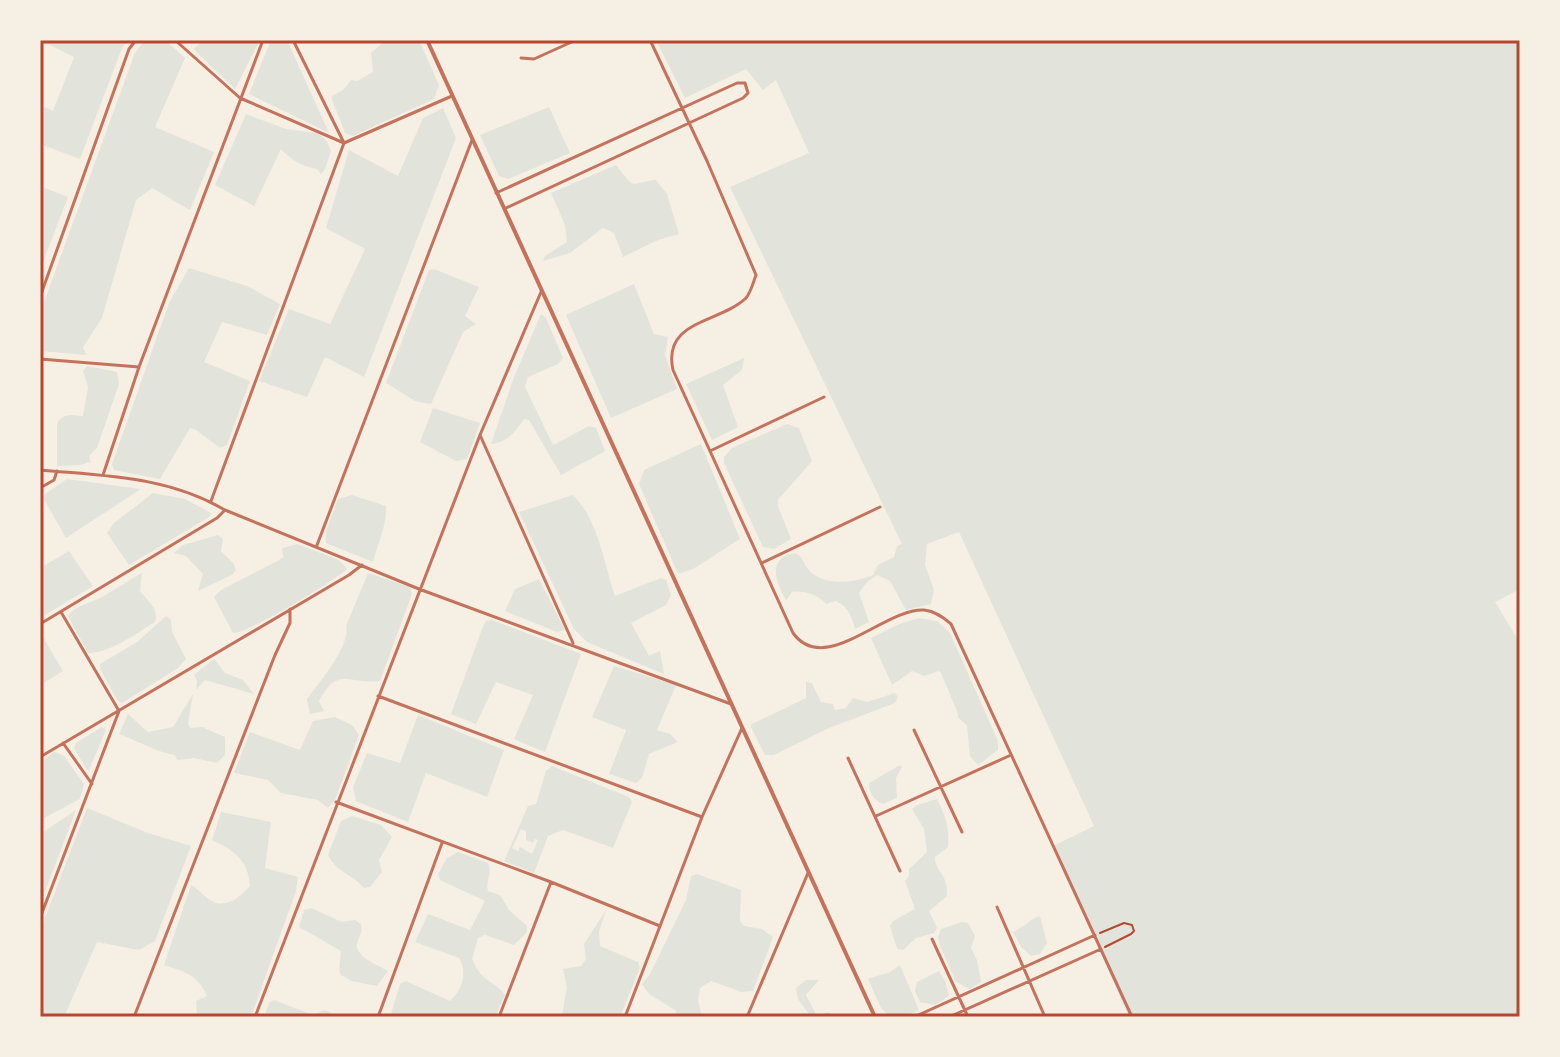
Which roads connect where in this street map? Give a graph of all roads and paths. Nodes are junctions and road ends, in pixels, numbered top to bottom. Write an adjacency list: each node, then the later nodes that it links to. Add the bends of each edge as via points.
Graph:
1 (136, 40): 18 (street)
2 (175, 40): 10 (street)
3 (263, 40): 10 (street)
4 (293, 40): 14 (street)
5 (427, 40): 9 (street)
6 (576, 40): 8 (street, via 534,59)
7 (650, 40): 11 (street)
8 (521, 58)
9 (452, 96): 13 (street); 14 (street)
10 (240, 98): 14 (street); 20 (street)
11 (682, 107): 12 (street); 12 (street, via 745,83 748,93 743,98); 15 (street)
12 (689, 123): 16 (street); 23 (street, via 756,275 749,295 689,327 671,353 673,370)
13 (472, 140): 15 (street); 31 (street)
14 (344, 143): 28 (street)
15 (496, 193): 16 (street)
16 (503, 209): 17 (street)
17 (541, 292): 22 (street); 40 (street)
18 (40, 297)
19 (40, 359): 20 (street)
20 (139, 367): 26 (street)
21 (824, 397): 23 (street)
22 (480, 435): 34 (street); 38 (street)
23 (710, 451): 32 (street)
24 (40, 470): 25 (street)
25 (57, 471): 26 (street); 27 (street, via 54,480)
26 (103, 475): 28 (street, via 150,480)
27 (40, 488)
28 (211, 501): 30 (street)
29 (880, 507): 32 (street)
30 (225, 510): 31 (street); 36 (street)
31 (317, 545): 33 (street)
32 (762, 563): 45 (street, via 793,633 809,647 838,644 903,614 939,614 951,624)
33 (362, 565): 34 (street); 35 (street)
34 (419, 589): 38 (street); 39 (street)
35 (290, 609): 41 (street); 68 (street, via 290,623)
36 (61, 612): 37 (street); 41 (street)
37 (40, 624)
38 (574, 645): 40 (street)
39 (378, 696): 50 (street); 52 (street)
40 (731, 704): 42 (street)
41 (119, 711): 44 (street); 48 (street)
42 (742, 728): 52 (street); 56 (street)
43 (914, 730): 49 (street)
44 (63, 743): 46 (street); 48 (street)
45 (1011, 755): 49 (street); 61 (street)
46 (40, 757)
47 (848, 758): 51 (street)
48 (92, 784): 59 (street)
49 (940, 786): 51 (street); 53 (street)
50 (336, 802): 54 (street); 69 (street)
51 (876, 816): 55 (street)
52 (702, 817): 60 (street)
53 (962, 832)
54 (442, 843): 57 (street); 70 (street)
55 (900, 871)
56 (808, 872): 73 (street); 74 (street)
57 (551, 882): 60 (street); 71 (street)
58 (997, 907): 64 (street)
59 (40, 918)
60 (660, 926): 72 (street)
61 (1095, 935): 63 (street); 63 (path, via 1124,923 1132,925 1131,934); 64 (street)
62 (932, 939): 66 (street)
63 (1101, 949): 65 (street); 79 (street)
64 (1023, 967): 65 (street); 66 (street)
65 (1029, 981): 67 (street); 78 (street)
66 (958, 997): 67 (street); 75 (street)
67 (965, 1010): 76 (street); 77 (street)
68 (134, 1017)
69 (255, 1017)
70 (378, 1017)
71 (499, 1017)
72 (625, 1017)
73 (747, 1017)
74 (875, 1017)
75 (914, 1017)
76 (949, 1017)
77 (968, 1017)
78 (1045, 1017)
79 (1132, 1017)

